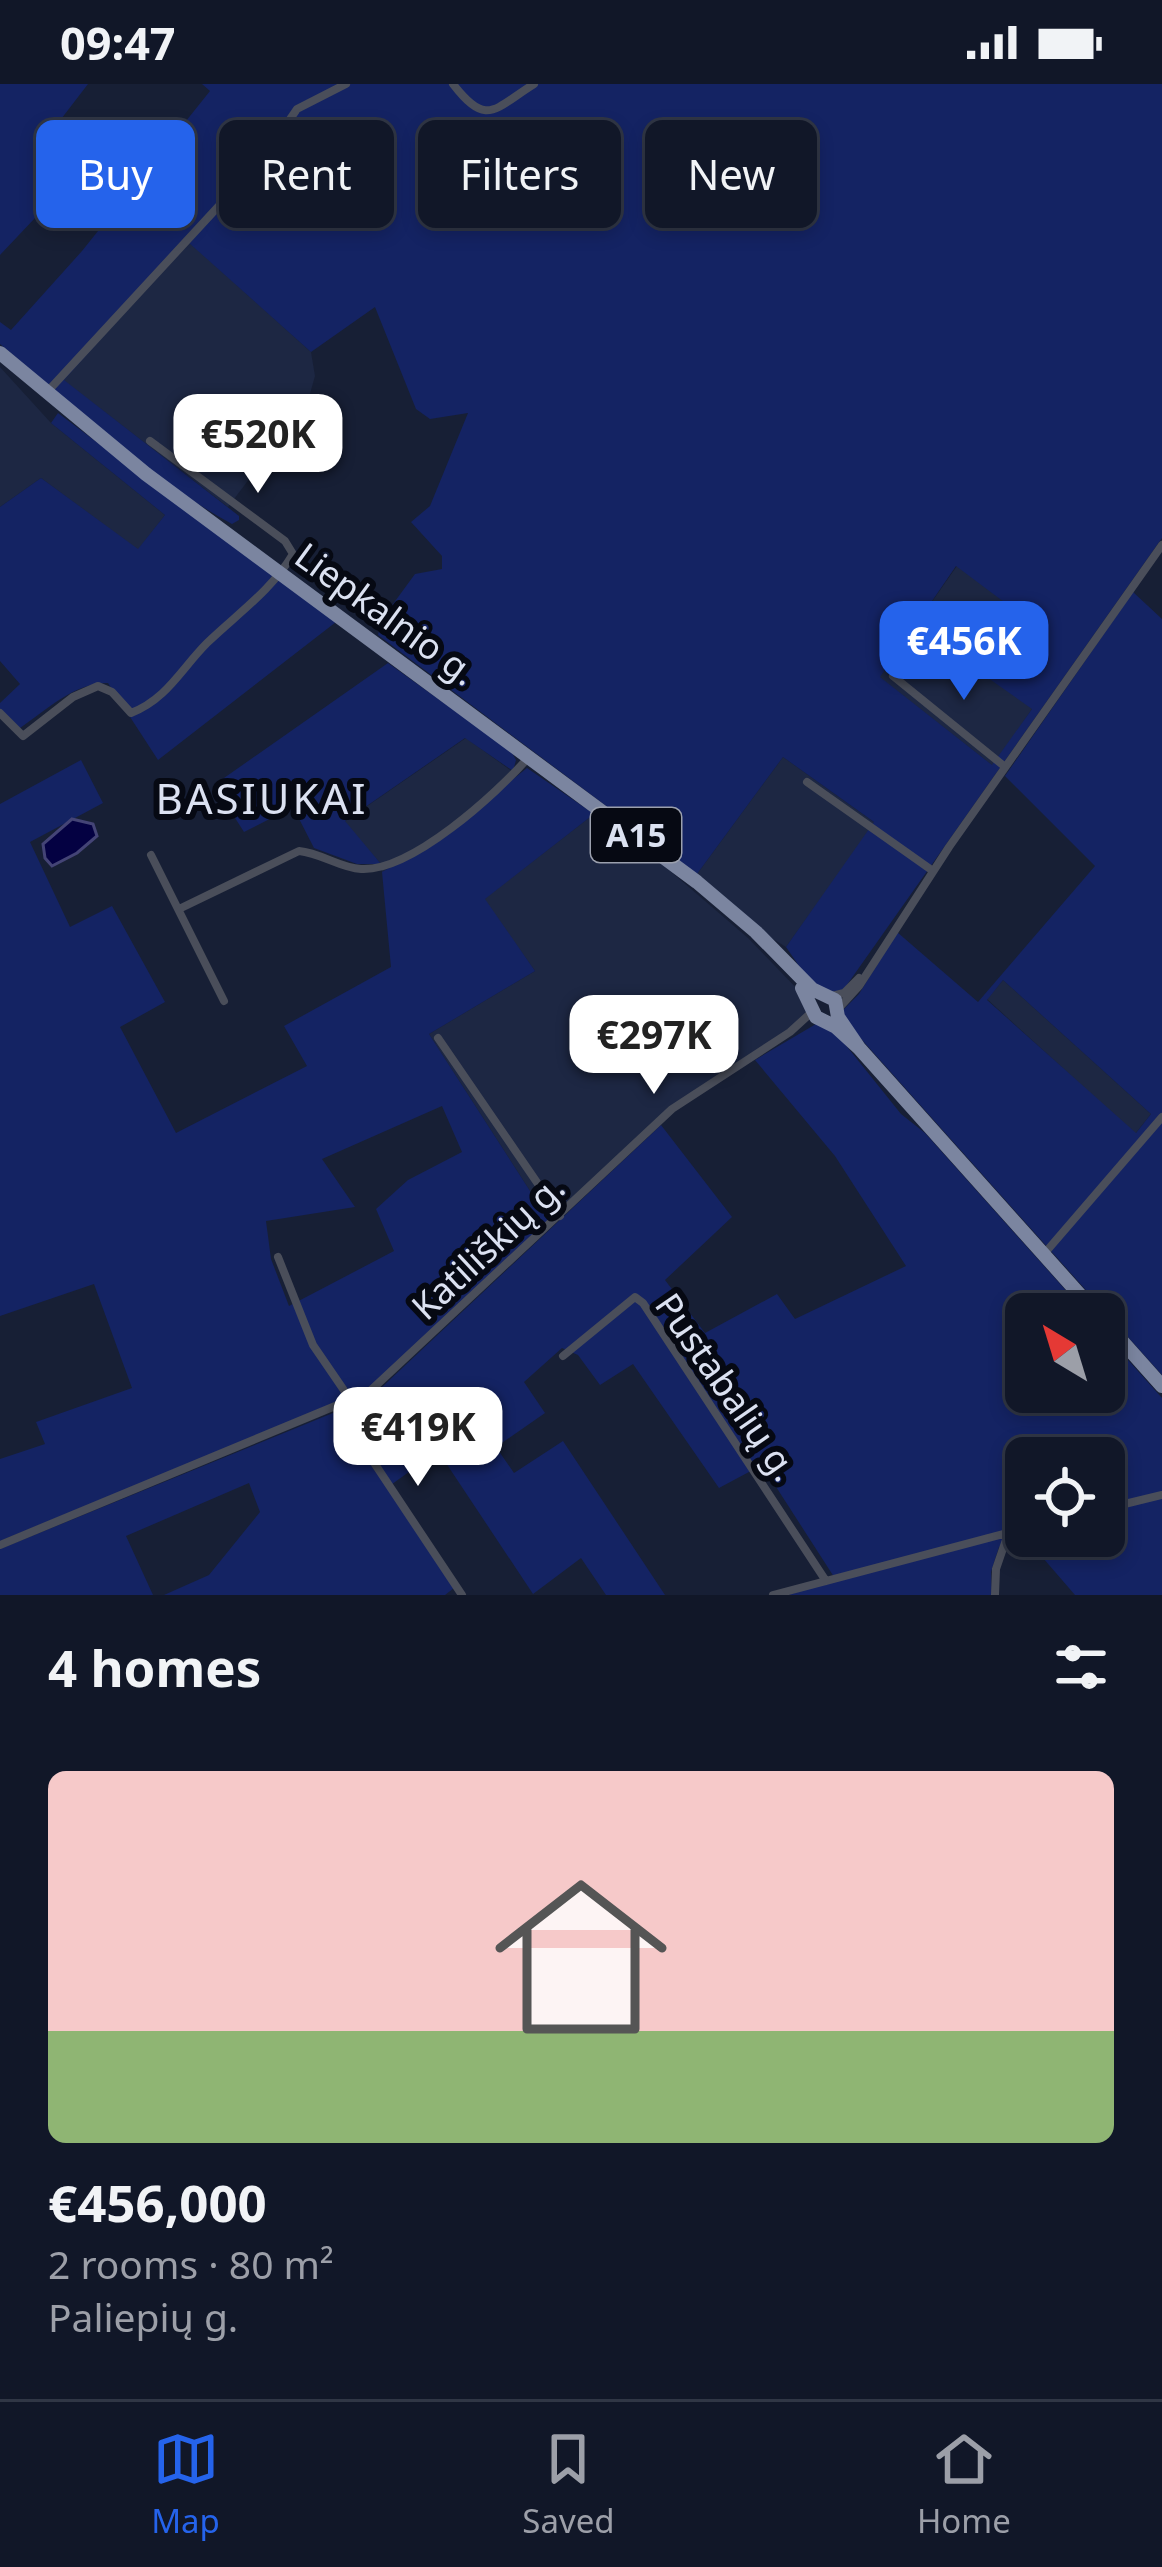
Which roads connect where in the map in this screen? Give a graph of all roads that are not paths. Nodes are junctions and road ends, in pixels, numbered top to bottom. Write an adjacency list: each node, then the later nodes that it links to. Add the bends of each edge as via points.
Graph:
1 (346, 84): 5 (street, via 297,109 264,157)
2 (453, 84): 3 (street, via 482,112)
3 (534, 84)
4 (0, 352): 5 (highway, Liepkalnio g. / A15)
5 (47, 392): 8 (highway, Liepkalnio g. / A15)
6 (150, 441): 8 (street, via 284,541 293,554)
7 (1162, 544): 12 (street, Katiliškių g.)
8 (281, 574): 10 (street, via 138,711 98,686 22,736); 11 (highway, Liepkalnio g. / A15)
9 (893, 676): 12 (street)
10 (0, 713)
11 (530, 757): 16 (street, via 471,812 386,867 352,868 299,851); 18 (highway, Liepkalnio g. / A15, via 739,919)
12 (1004, 766): 15 (street, Katiliškių g.)
13 (807, 782): 15 (street)
14 (151, 855): 16 (street)
15 (933, 871): 18 (street, Katiliškių g., via 859,986)
16 (179, 909): 17 (street)
17 (224, 1001)
18 (825, 1009): 21 (street, Katiliškių g., via 672,1109); 22 (highway, Liepkalnio g. / A15)
19 (438, 1038): 21 (street)
20 (1162, 1117): 22 (street)
21 (560, 1216): 28 (street, Katiliškių g., via 385,1381)
22 (1044, 1254): 24 (highway, A15)
23 (278, 1257): 28 (street, via 313,1345)
24 (1078, 1293)
25 (1125, 1345): 27 (highway)
26 (563, 1355): 35 (street, Pustabalių g., via 635,1298 643,1303)
27 (1162, 1386)
28 (352, 1402): 29 (street, Katiliškių g.)
29 (337, 1407): 34 (street, Katiliškių g.); 36 (street)
30 (1162, 1495): 31 (street)
31 (1125, 1504)
32 (1005, 1534): 35 (street)
33 (1005, 1544): 38 (street)
34 (0, 1545)
35 (826, 1581): 37 (street)
36 (462, 1595)
37 (773, 1595)
38 (995, 1595)

